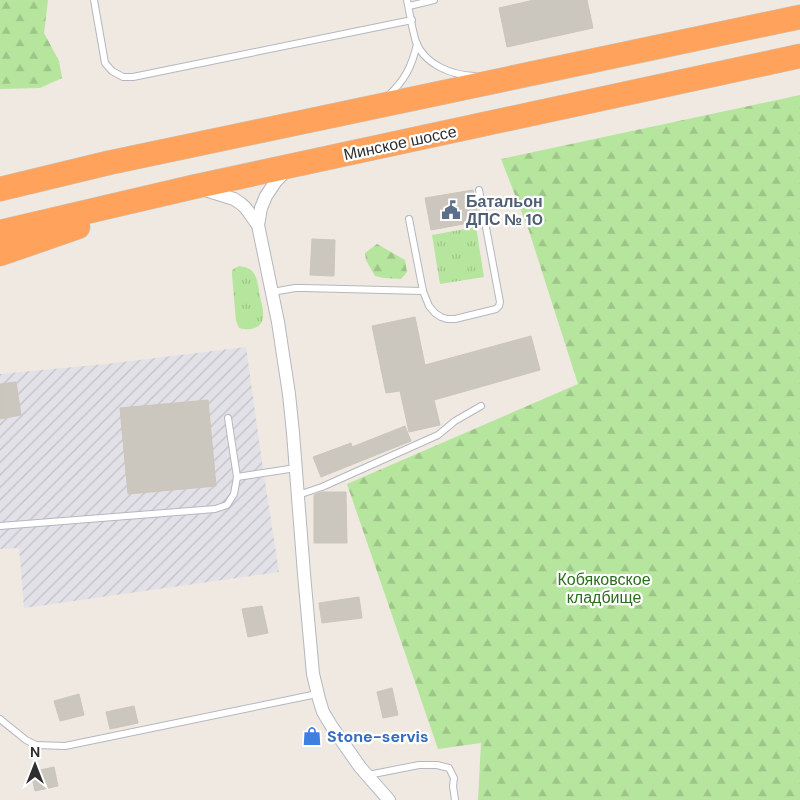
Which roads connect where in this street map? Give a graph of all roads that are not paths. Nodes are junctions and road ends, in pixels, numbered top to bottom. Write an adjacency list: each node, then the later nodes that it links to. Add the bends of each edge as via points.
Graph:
1 (94, 0): 5 (lane, via 105,63 123,77)
2 (434, 0): 3 (lane)
3 (408, 3): 5 (lane)
4 (800, 17): 8 (highway)
5 (412, 20): 6 (lane)
6 (417, 44): 8 (lane, via 428,59 452,73 486,77); 9 (lane, via 405,76 392,93)
7 (800, 56): 11 (highway, Минское шоссе)
8 (523, 75): 9 (highway)
9 (375, 106): 10 (highway)
10 (108, 163): 12 (highway); 14 (highway)
11 (292, 165): 13 (highway, Минское шоссе); 17 (street, via 266,196)
12 (0, 174)
13 (186, 188): 17 (street, via 234,199 247,209); 18 (highway, Минское шоссе); 19 (highway)
14 (0, 189)
15 (479, 190): 20 (lane, via 499,306 447,319 429,306)
16 (409, 219): 20 (lane)
17 (258, 225): 21 (street)
18 (0, 232)
19 (0, 254)
20 (423, 290): 21 (lane, via 295,288)
21 (272, 292): 24 (street, via 289,394)
22 (480, 406): 26 (lane, via 438,435 322,488)
23 (228, 418): 25 (lane)
24 (296, 468): 25 (lane); 26 (street)
25 (237, 477): 27 (lane, via 234,494 227,505 215,509)
26 (298, 495): 28 (street, via 313,674)
27 (0, 526)
28 (318, 694): 29 (lane, via 65,746 36,745); 30 (street, via 332,728)
29 (0, 719)
30 (368, 776): 31 (street); 32 (lane, via 418,765 449,768 454,778)
31 (389, 800)
32 (454, 800)

